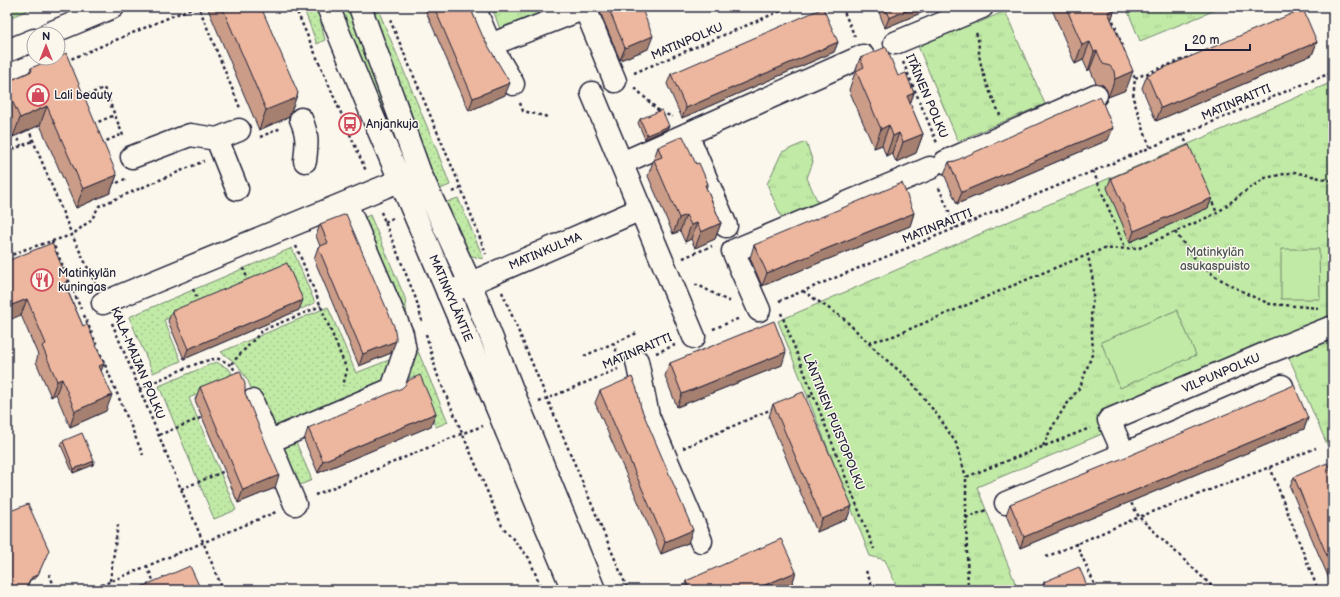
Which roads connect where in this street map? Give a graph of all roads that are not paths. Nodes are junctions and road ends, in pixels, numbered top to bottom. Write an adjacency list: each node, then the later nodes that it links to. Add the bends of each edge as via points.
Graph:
1 (113, 7): 7 (main road)
2 (328, 7): 24 (main road, MATINKYLÄNTIE)
3 (360, 7): 24 (main road, MATINKYLÄNTIE)
4 (474, 7): 10 (main road)
5 (585, 7): 10 (main road); 13 (main road)
6 (975, 10): 9 (main road)
7 (66, 27)
8 (26, 43): 11 (main road)
9 (895, 43)
10 (490, 45): 14 (main road)
11 (7, 51)
12 (863, 56): 19 (main road)
13 (620, 79)
14 (513, 84)
15 (592, 93): 23 (main road)
16 (1096, 95): 32 (main road, via 733,251)
17 (301, 119): 22 (main road, via 306,131)
18 (240, 121): 20 (main road)
19 (687, 134): 23 (main road); 28 (main road)
20 (217, 139): 21 (main road, via 190,135); 25 (main road)
21 (132, 157)
22 (305, 160)
23 (622, 163): 27 (main road)
24 (410, 177): 26 (main road); 29 (main road, MATINKYLÄNTIE); 30 (main road, MATINKYLÄNTIE)
25 (237, 189)
26 (346, 203): 31 (main road); 40 (main road, via 402,334 405,351 392,389)
27 (641, 209): 29 (main road, MATINKULMA); 34 (main road)
28 (726, 226)
29 (470, 283): 30 (main road, MATINKULMA); 38 (main road, MATINKYLÄNTIE)
30 (448, 292): 38 (main road, MATINKYLÄNTIE)
31 (103, 303)
32 (768, 306)
33 (1329, 318): 41 (main road, VILPUNPOLKU, via 1330,328 1109,420)
34 (694, 337)
35 (637, 361): 44 (main road, via 648,416)
36 (1282, 386): 41 (main road)
37 (252, 401): 40 (main road)
38 (506, 401): 39 (main road, MATINKYLÄNTIE, bridge)
39 (516, 428): 45 (main road, MATINKYLÄNTIE); 46 (main road, MATINKYLÄNTIE)
40 (268, 442): 43 (main road)
41 (1124, 454): 42 (main road)
42 (1006, 503)
43 (295, 504)
44 (701, 541)
45 (574, 590)
46 (594, 590)

